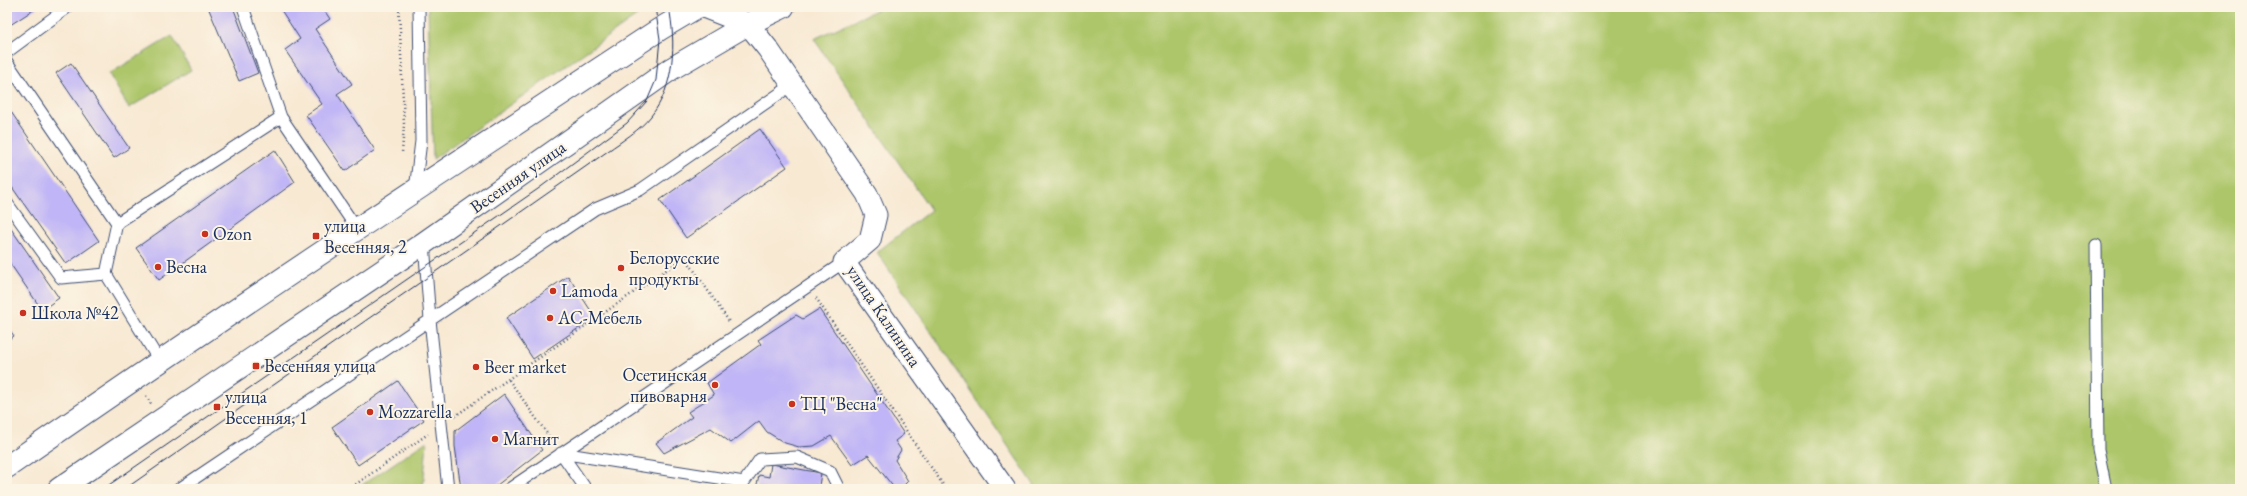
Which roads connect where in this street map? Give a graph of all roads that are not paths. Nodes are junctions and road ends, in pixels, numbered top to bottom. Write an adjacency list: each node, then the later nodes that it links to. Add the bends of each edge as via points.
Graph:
1 (68, 7): 8 (lane)
2 (243, 7): 11 (lane)
3 (419, 7): 12 (lane, via 421,141)
4 (697, 7): 12 (street)
5 (705, 7): 7 (street)
6 (783, 7): 7 (street, Весенняя улица)
7 (744, 15): 10 (street, улица Калинина); 16 (street, Весенняя улица)
8 (7, 52)
9 (7, 62): 14 (lane)
10 (792, 85): 18 (street, улица Калинина, via 867,194 876,215 870,240); 20 (lane, via 640,190 595,209)
11 (281, 117): 14 (lane); 15 (lane)
12 (415, 190): 15 (street)
13 (7, 203): 19 (lane, via 61,278)
14 (117, 224): 19 (lane)
15 (357, 229): 21 (street)
16 (424, 243): 20 (lane); 24 (street, Весенняя улица)
17 (2096, 245): 31 (lane, via 2098,449)
18 (844, 262): 22 (lane); 30 (street, улица Калинина)
19 (106, 274): 21 (lane)
20 (430, 320): 25 (lane); 26 (lane)
21 (160, 362): 23 (street)
22 (561, 453): 27 (lane); 28 (lane); 29 (lane, via 744,482 760,459 797,456 830,471)
23 (7, 467)
24 (59, 489)
25 (179, 489)
26 (448, 489)
27 (509, 489)
28 (586, 489)
29 (839, 489)
30 (1006, 489)
31 (2106, 489)

